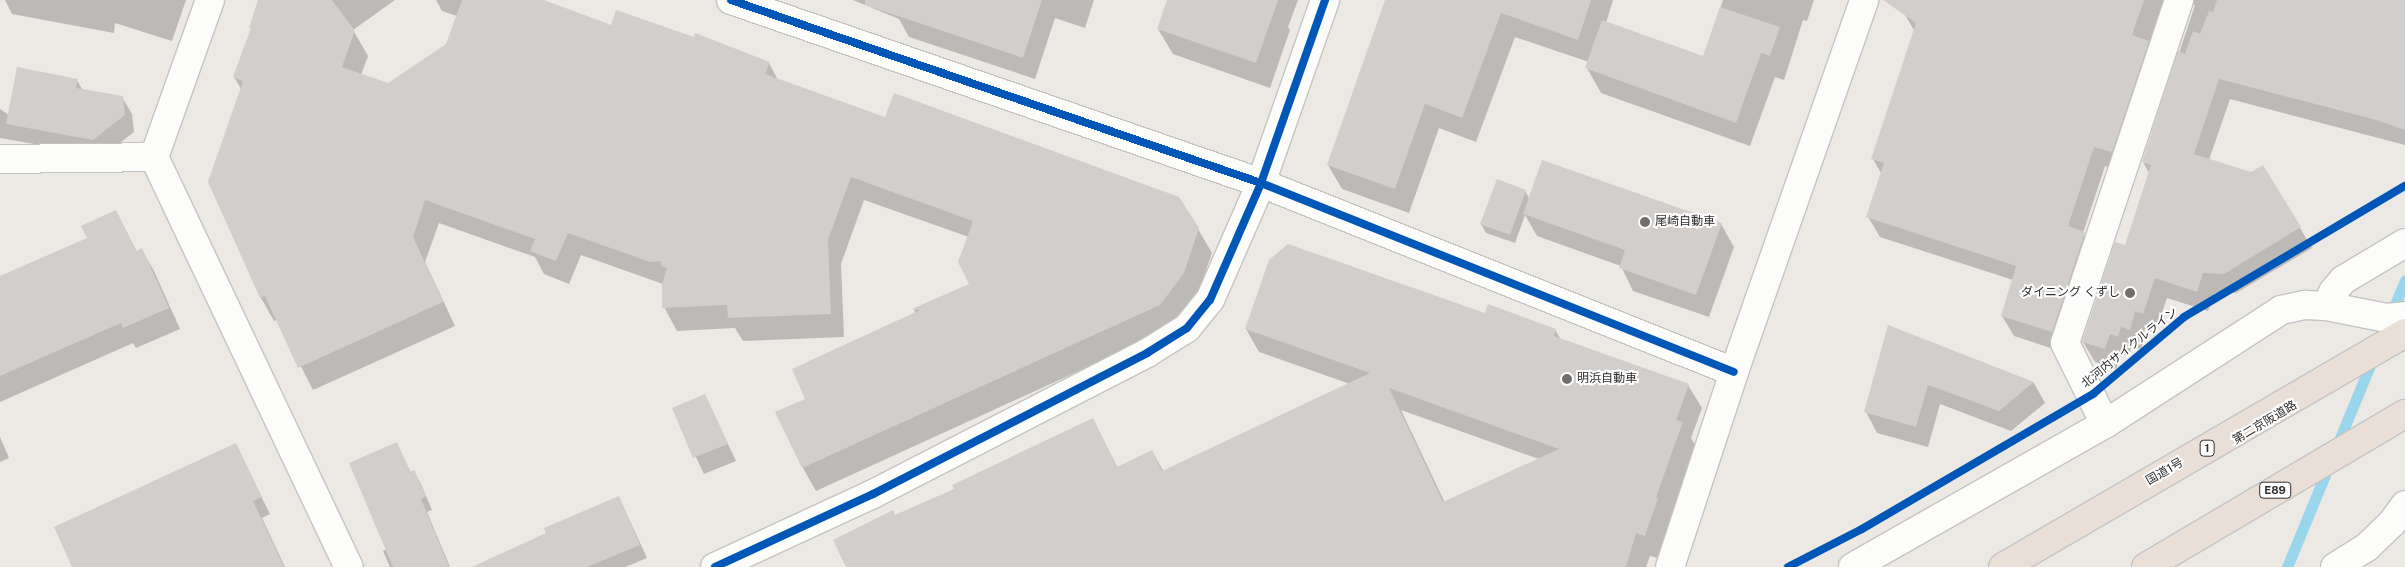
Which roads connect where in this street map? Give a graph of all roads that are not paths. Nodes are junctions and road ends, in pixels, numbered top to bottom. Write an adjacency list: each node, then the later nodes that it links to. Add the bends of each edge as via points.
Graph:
1 (210, 0): 7 (street)
2 (731, 0): 6 (street)
3 (1325, 0): 9 (street)
4 (1864, 0): 15 (street)
5 (2179, 0): 18 (street, via 2065,343)
6 (797, 11): 9 (street)
7 (154, 157): 8 (street); 21 (street)
8 (0, 160)
9 (1261, 183): 15 (street); 22 (street, via 1210,300 1187,328 1148,354 874,494)
10 (2405, 243): 11 (street, via 2343,280)
11 (2326, 306): 12 (street, via 2387,318); 18 (street, via 2305,305 2281,310)
12 (2405, 316)
13 (2405, 333): 20 (highway, 国道1号 / 1)
14 (2405, 340): 20 (highway, 第二京阪道路)
15 (1734, 372): 23 (street)
16 (2405, 414): 25 (highway, E89)
17 (2405, 423): 26 (highway)
18 (2106, 424): 24 (street)
19 (2405, 505): 27 (street, via 2367,547)
20 (2011, 566)
21 (349, 567)
22 (715, 567)
23 (1670, 567)
24 (1853, 567)
25 (2146, 567)
26 (2160, 567)
27 (2335, 567)

